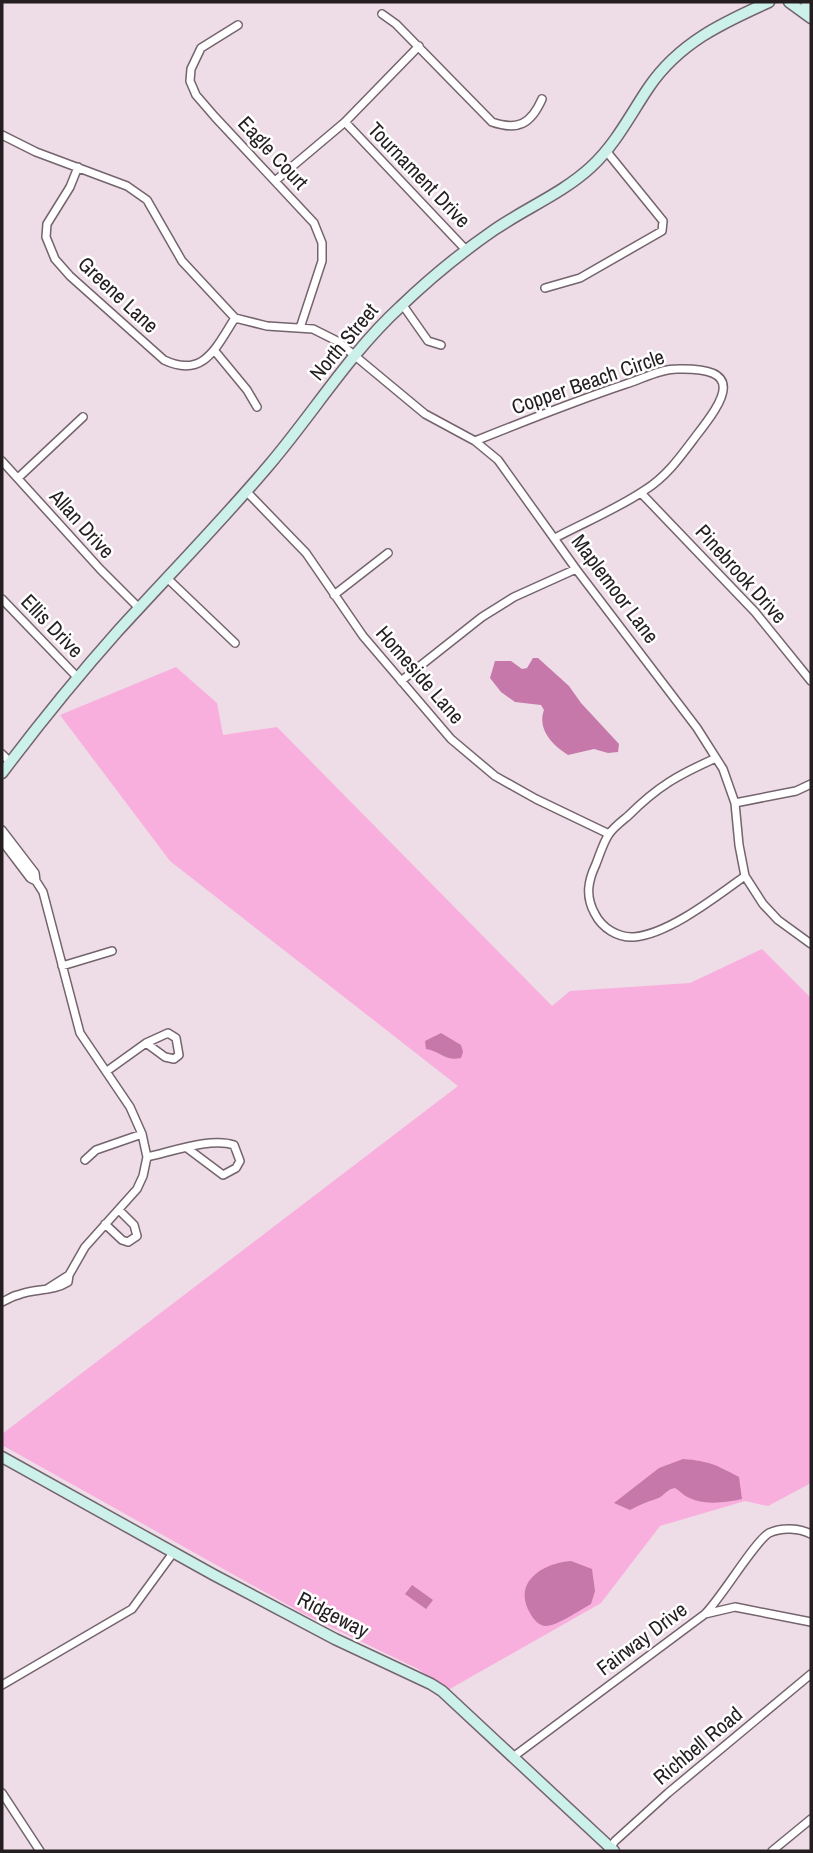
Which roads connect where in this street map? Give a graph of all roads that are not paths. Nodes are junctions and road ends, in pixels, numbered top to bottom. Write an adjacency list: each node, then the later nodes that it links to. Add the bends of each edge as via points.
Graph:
1 (769, 2): 11 (main road, North Street, via 709,30 672,58)
2 (789, 2): 5 (main road)
3 (806, 2): 5 (main road)
4 (382, 14): 7 (street)
5 (811, 17)
6 (238, 25): 13 (street, Eagle Court, via 201,48 190,81 196,95)
7 (419, 46): 8 (street, via 492,122 508,128 523,124 536,113); 9 (street)
8 (542, 99)
9 (345, 122): 13 (street); 14 (street, Tournament Drive)
10 (2, 135): 12 (street)
11 (607, 152): 14 (main road, North Street, via 568,185); 15 (street, via 663,220 662,231 580,278)
12 (78, 167): 17 (street, via 127,186 147,200 182,261); 20 (street, Greene Lane, via 47,224 46,237 55,259 164,360 178,367 202,363)
13 (275, 181): 18 (street, Eagle Court, via 314,223 322,243 322,261)
14 (467, 251): 16 (main road, North Street)
15 (545, 288)
16 (402, 304): 19 (street, via 428,341); 21 (main road, North Street)
17 (235, 318): 18 (street, Maplemoor Lane); 20 (street, Greene Lane)
18 (300, 328): 21 (street, Maplemoor Lane, via 337,341)
19 (441, 345)
20 (214, 350): 22 (street)
21 (354, 355): 24 (street, Maplemoor Lane, via 425,414); 27 (main road, North Street)
22 (257, 407)
23 (83, 418): 26 (street)
24 (475, 441): 28 (street, Copper Beach Circle, via 669,370 716,375 724,386 715,413 670,471); 29 (street, Maplemoor Lane, via 508,471)
25 (2, 461): 26 (street, Allan Drive)
26 (18, 478): 35 (street, Allan Drive)
27 (246, 491): 32 (main road, North Street); 33 (street, Homeside Lane, via 306,553)
28 (640, 493): 29 (street, Copper Beach Circle); 39 (street, Pinebrook Drive, via 755,612)
29 (555, 538): 31 (street, Maplemoor Lane)
30 (388, 552): 33 (street)
31 (576, 569): 38 (street, via 482,617); 41 (street, Maplemoor Lane)
32 (167, 578): 35 (main road, North Street); 36 (street)
33 (334, 595): 38 (street, Homeside Lane)
34 (2, 599): 37 (street, Ellis Drive)
35 (139, 608): 37 (main road, North Street)
36 (235, 643)
37 (78, 678): 42 (main road, North Street)
38 (401, 681): 47 (street, Homeside Lane, via 451,739 495,776)
39 (811, 681)
40 (2, 754): 42 (street)
41 (716, 758): 45 (street, Maplemoor Lane); 47 (street, via 653,791)
42 (10, 762): 43 (main road, North Street)
43 (2, 773)
44 (811, 784): 45 (street)
45 (735, 803): 49 (street, Maplemoor Lane)
46 (2, 830): 50 (street, via 35,873)
47 (609, 834): 49 (street, via 589,879 588,896 605,927 624,936 641,936 664,927)
48 (2, 841): 50 (street)
49 (745, 876): 51 (street, Maplemoor Lane, via 778,920)
50 (36, 881): 53 (street, via 43,892)
51 (810, 941)
52 (112, 951): 53 (street)
53 (62, 967): 55 (street, via 80,1032)
54 (146, 1043): 54 (street, via 168,1033 176,1038 179,1055 165,1057); 55 (street)
55 (107, 1071): 56 (street)
56 (142, 1134): 58 (street); 59 (street, via 96,1150)
57 (187, 1148): 57 (street, via 223,1141 234,1145 240,1161 223,1175); 58 (street)
58 (147, 1157): 60 (street, via 137,1189)
59 (85, 1160)
60 (119, 1210): 61 (street); 61 (street, via 134,1225 137,1236 122,1240)
61 (105, 1224): 62 (street, via 69,1275 47,1289)
62 (2, 1302)
63 (2, 1457): 65 (main road, Ridgeway)
64 (811, 1534): 66 (street, via 785,1529 771,1532)
65 (173, 1553): 71 (street, via 132,1609); 72 (main road, Ridgeway, via 431,1684)
66 (726, 1590): 67 (street); 68 (street)
67 (735, 1607): 68 (street, Fairway Drive); 69 (street, Fairway Drive)
68 (705, 1614): 72 (street, Fairway Drive)
69 (811, 1622)
70 (811, 1674): 76 (street, Richbell Road, via 668,1793 615,1840)
71 (2, 1685)
72 (513, 1757): 76 (main road, Ridgeway)
73 (2, 1793): 74 (street)
74 (5, 1802): 77 (street)
75 (811, 1819): 78 (street)
76 (611, 1850)
77 (40, 1851)
78 (772, 1851)

